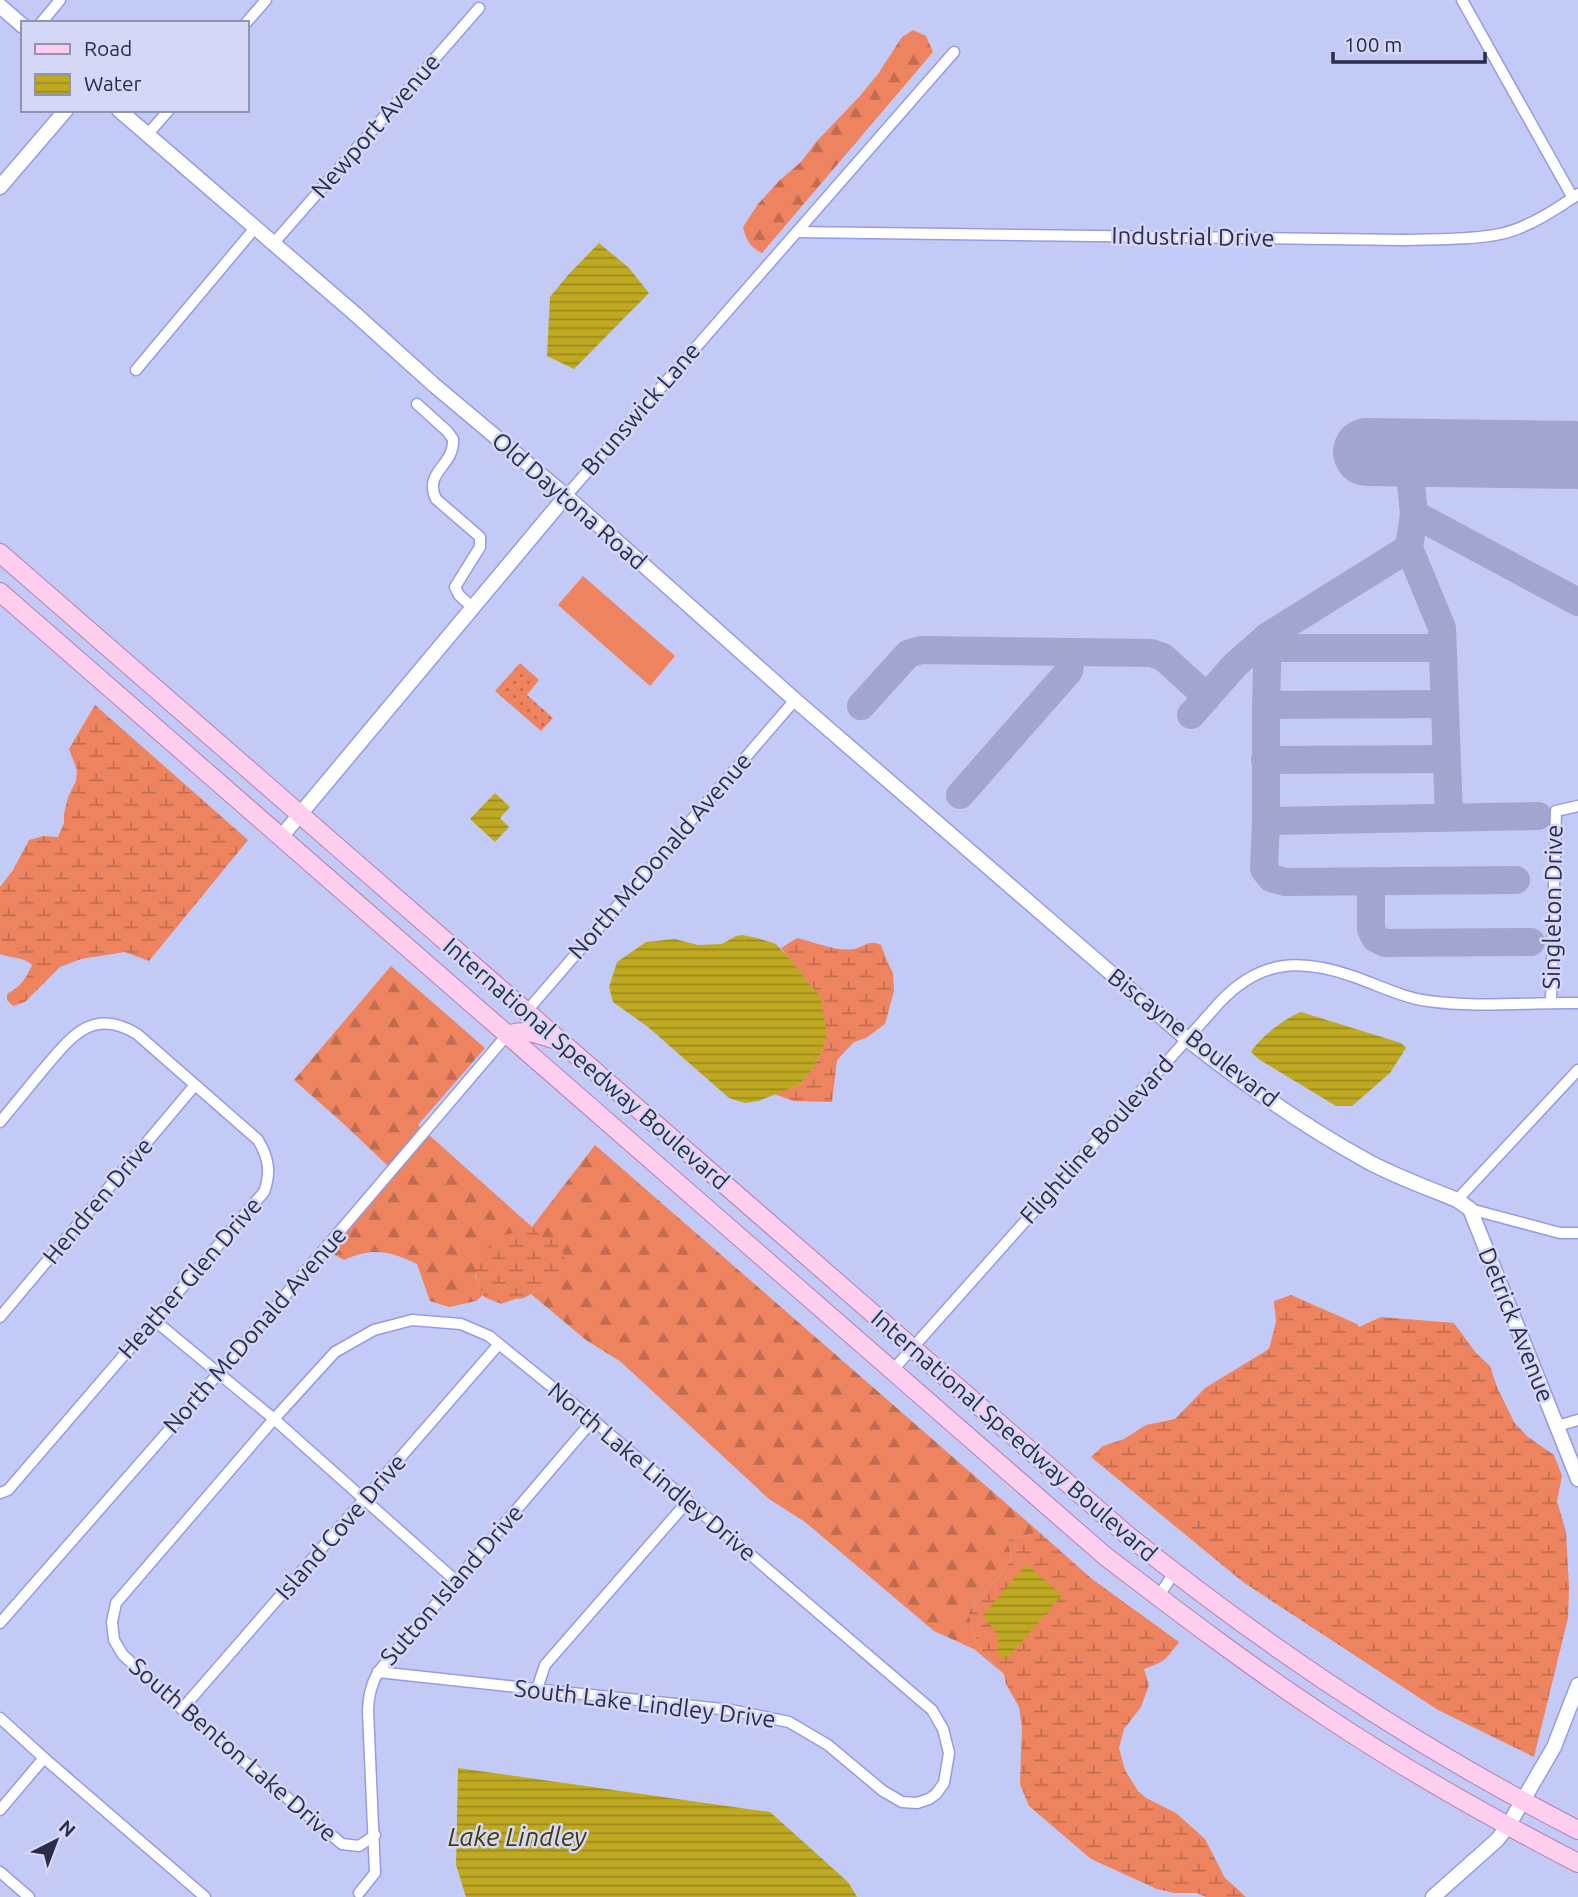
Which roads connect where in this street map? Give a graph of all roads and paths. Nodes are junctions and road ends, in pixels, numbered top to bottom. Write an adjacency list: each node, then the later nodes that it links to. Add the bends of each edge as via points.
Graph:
1 (60, 0): 6 (street)
2 (266, 0): 7 (street)
3 (1462, 0): 15 (street)
4 (0, 6): 8 (street)
5 (479, 8): 18 (street, Newport Avenue)
6 (43, 21)
7 (248, 21)
8 (21, 24)
9 (954, 52): 17 (street, Brunswick Lane)
10 (64, 112): 14 (street)
11 (121, 112): 13 (street, Old Daytona Road)
12 (167, 112): 13 (street)
13 (147, 135): 16 (street, Old Daytona Road)
14 (0, 187)
15 (1575, 196): 17 (street, Industrial Drive, via 1524,226 1479,237 1406,240)
16 (255, 228): 18 (street, Old Daytona Road); 19 (street)
17 (797, 232): 21 (street, Brunswick Lane)
18 (273, 244): 21 (street, Old Daytona Road)
19 (136, 370)
20 (417, 404): 24 (street, via 453,439 452,454 432,479 432,491 480,537 480,547 455,587)
21 (566, 496): 24 (street, Brunswick Lane); 25 (street, Old Daytona Road)
22 (0, 553): 27 (main road, International Speedway Boulevard)
23 (0, 592): 28 (main road, International Speedway Boulevard)
24 (473, 608): 27 (street, Brunswick Lane)
25 (795, 700): 29 (street, Old Daytona Road); 33 (street, North McDonald Avenue)
26 (1578, 806): 30 (street, Singleton Drive, via 1556,811)
27 (300, 815): 28 (street, Brunswick Lane); 33 (main road, International Speedway Boulevard)
28 (281, 837): 32 (main road, International Speedway Boulevard)
29 (1018, 893): 35 (street, Biscayne Boulevard)
30 (1551, 1002): 31 (street, Flightline Boulevard); 35 (street, Flightline Boulevard, via 1429,1001 1326,968 1278,966 1233,988)
31 (1578, 1003)
32 (474, 1006): 33 (main road, via 502,1016); 34 (main road, International Speedway Boulevard)
33 (526, 1012): 36 (main road, International Speedway Boulevard)
34 (508, 1035): 36 (main road, via 533,1032); 47 (main road, International Speedway Boulevard); 48 (street, North McDonald Avenue)
35 (1187, 1040): 40 (street, Biscayne Boulevard, via 1349,1150); 46 (street, Flightline Boulevard)
36 (559, 1041): 46 (main road, International Speedway Boulevard)
37 (1578, 1070): 40 (street)
38 (195, 1085): 39 (street, Heather Glen Drive, via 137,1034 124,1026 98,1024 67,1041); 43 (street, Hendren Drive); 44 (street, Heather Glen Drive, via 258,1140 269,1178 264,1192)
39 (0, 1122)
40 (1457, 1200): 41 (street, Biscayne Boulevard)
41 (1470, 1209): 42 (street, via 1560,1233); 52 (street, Detrick Avenue)
42 (1578, 1233)
43 (0, 1317)
44 (154, 1320): 48 (street); 54 (street, Heather Glen Drive, via 8,1490)
45 (499, 1344): 49 (street, North Lake Lindley Drive, via 461,1324 412,1320 374,1330 335,1352); 50 (street, North Lake Lindley Drive); 55 (street, Island Cove Drive)
46 (912, 1348): 47 (street, Flightline Boulevard); 57 (main road, International Speedway Boulevard)
47 (892, 1371): 59 (main road, International Speedway Boulevard)
48 (218, 1374): 49 (street); 61 (street, North McDonald Avenue)
49 (274, 1419): 55 (street); 60 (street, North Lake Lindley Drive, via 116,1603)
50 (593, 1420): 56 (street, North Lake Lindley Drive); 58 (street, Sutton Island Drive)
51 (1578, 1420): 52 (street)
52 (1557, 1426): 53 (street, Detrick Avenue)
53 (1578, 1479)
54 (0, 1493)
55 (365, 1500): 58 (street); 65 (street, Island Cove Drive)
56 (688, 1501): 64 (street, via 545,1665); 68 (street, North Lake Lindley Drive, via 932,1710 949,1753 944,1783)
57 (1174, 1573): 59 (street, International Speedway Boulevard); 69 (main road, International Speedway Boulevard, via 1342,1691)
58 (456, 1581): 62 (street, Sutton Island Drive)
59 (1158, 1597): 71 (main road, International Speedway Boulevard, via 1325,1716)
60 (112, 1622): 65 (street, South Benton Lake Drive, via 114,1640 123,1655)
61 (0, 1623)
62 (378, 1672): 64 (street, South Lake Lindley Drive); 73 (street, Sutton Island Drive, via 368,1694)
63 (1578, 1685): 69 (street, via 1554,1747)
64 (537, 1689): 68 (street, South Lake Lindley Drive, via 731,1710 789,1722 828,1745 902,1802)
65 (182, 1709): 73 (street, South Benton Lake Drive, via 342,1844 359,1846)
66 (0, 1718): 67 (street)
67 (44, 1758): 70 (street); 80 (street)
68 (929, 1799)
69 (1522, 1802): 71 (street); 72 (main road, International Speedway Boulevard)
70 (0, 1810)
71 (1508, 1826): 74 (main road, International Speedway Boulevard); 81 (street)
72 (1578, 1830)
73 (375, 1835): 78 (street, Sutton Island Drive, via 375,1873)
74 (1538, 1842): 75 (main road, International Speedway Boulevard); 77 (main road, via 1559,1864)
75 (1578, 1863)
76 (0, 1872): 79 (street)
77 (1578, 1874)
78 (359, 1893)
79 (29, 1897)
80 (205, 1897)
81 (1433, 1897)

